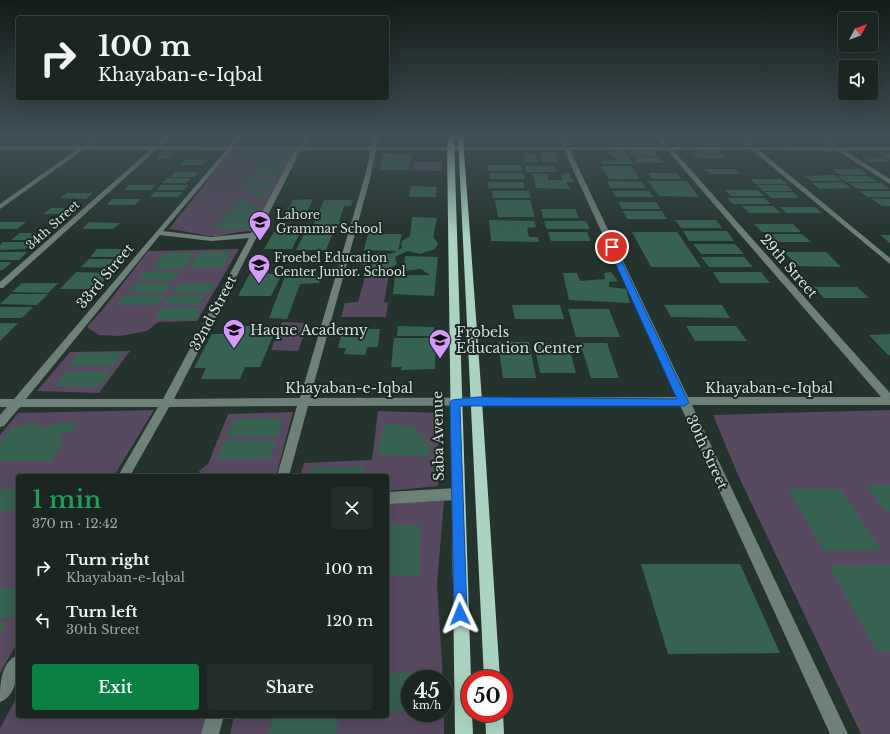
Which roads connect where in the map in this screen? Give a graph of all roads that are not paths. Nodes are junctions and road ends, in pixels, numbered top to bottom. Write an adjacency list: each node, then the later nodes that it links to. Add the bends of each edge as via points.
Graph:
1 (50, 171): 13 (street)
2 (129, 171): 17 (street, 34th Street)
3 (211, 171): 14 (street, 33rd Street)
4 (287, 171): 15 (street, 32nd Street)
5 (369, 171): 20 (street)
6 (455, 171): 21 (main road, Saba Avenue)
7 (458, 171): 18 (main road)
8 (577, 171): 25 (street, 30th Street)
9 (688, 171): 19 (street, 29th Street)
10 (781, 171): 16 (street)
11 (873, 171): 12 (street)
12 (890, 182)
13 (0, 207)
14 (158, 233): 15 (street, via 211,239); 23 (street, 33rd Street)
15 (253, 235): 24 (street, 32nd Street)
16 (890, 262)
17 (0, 286)
18 (478, 401): 21 (street, Khayaban-e-Iqbal); 25 (street, Khayaban-e-Iqbal); 32 (main road)
19 (890, 401): 25 (street, Khayaban-e-Iqbal)
20 (304, 402): 21 (street, Khayaban-e-Iqbal); 24 (street, Khayaban-e-Iqbal); 28 (street)
21 (455, 402): 29 (main road, Saba Avenue)
22 (0, 403): 23 (street, Khayaban-e-Iqbal)
23 (17, 403): 24 (street, Khayaban-e-Iqbal); 26 (street, 33rd Street)
24 (166, 403): 27 (street, 32nd Street)
25 (684, 403): 39 (street, 30th Street)
26 (0, 423)
27 (125, 474)
28 (284, 474)
29 (457, 494): 30 (street); 37 (main road, Saba Avenue)
30 (389, 498)
31 (16, 666): 33 (street)
32 (492, 670)
33 (0, 694)
34 (214, 718): 36 (street)
35 (494, 722): 38 (main road)
36 (210, 734)
37 (464, 734)
38 (495, 734)
39 (839, 734)

